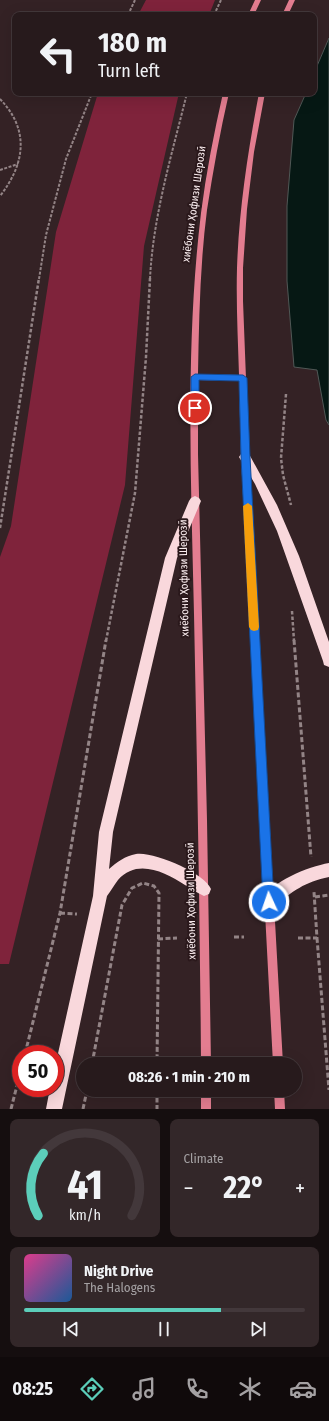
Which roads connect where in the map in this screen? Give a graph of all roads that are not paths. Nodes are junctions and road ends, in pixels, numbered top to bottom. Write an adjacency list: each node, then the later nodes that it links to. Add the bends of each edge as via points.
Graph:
1 (258, 0): 3 (main road)
2 (292, 0): 4 (main road)
3 (252, 12)
4 (286, 12)
5 (225, 96): 7 (main road, хиёбони Ҳофизи Шерозӣ, via 201,231 196,287)
6 (261, 96): 8 (main road, via 250,160 241,254)
7 (195, 377): 8 (main road); 10 (main road, хиёбони Ҳофизи Шерозӣ)
8 (243, 378): 9 (main road)
9 (245, 457): 11 (highway, via 272,504); 15 (main road)
10 (195, 501): 13 (main road, хиёбони Ҳофизи Шерозӣ); 14 (highway, via 171,558 160,599 106,832)
11 (329, 661)
12 (329, 870): 15 (highway, via 298,879)
13 (204, 889): 14 (highway, via 164,865 138,861 116,870 108,879); 16 (main road, хиёбони Ҳофизи Шерозӣ)
14 (100, 896): 20 (highway)
15 (269, 902): 17 (main road)
16 (206, 1057)
17 (278, 1057)
18 (206, 1097): 21 (main road)
19 (279, 1097): 22 (main road)
20 (54, 1109)
21 (206, 1109)
22 (280, 1109)

